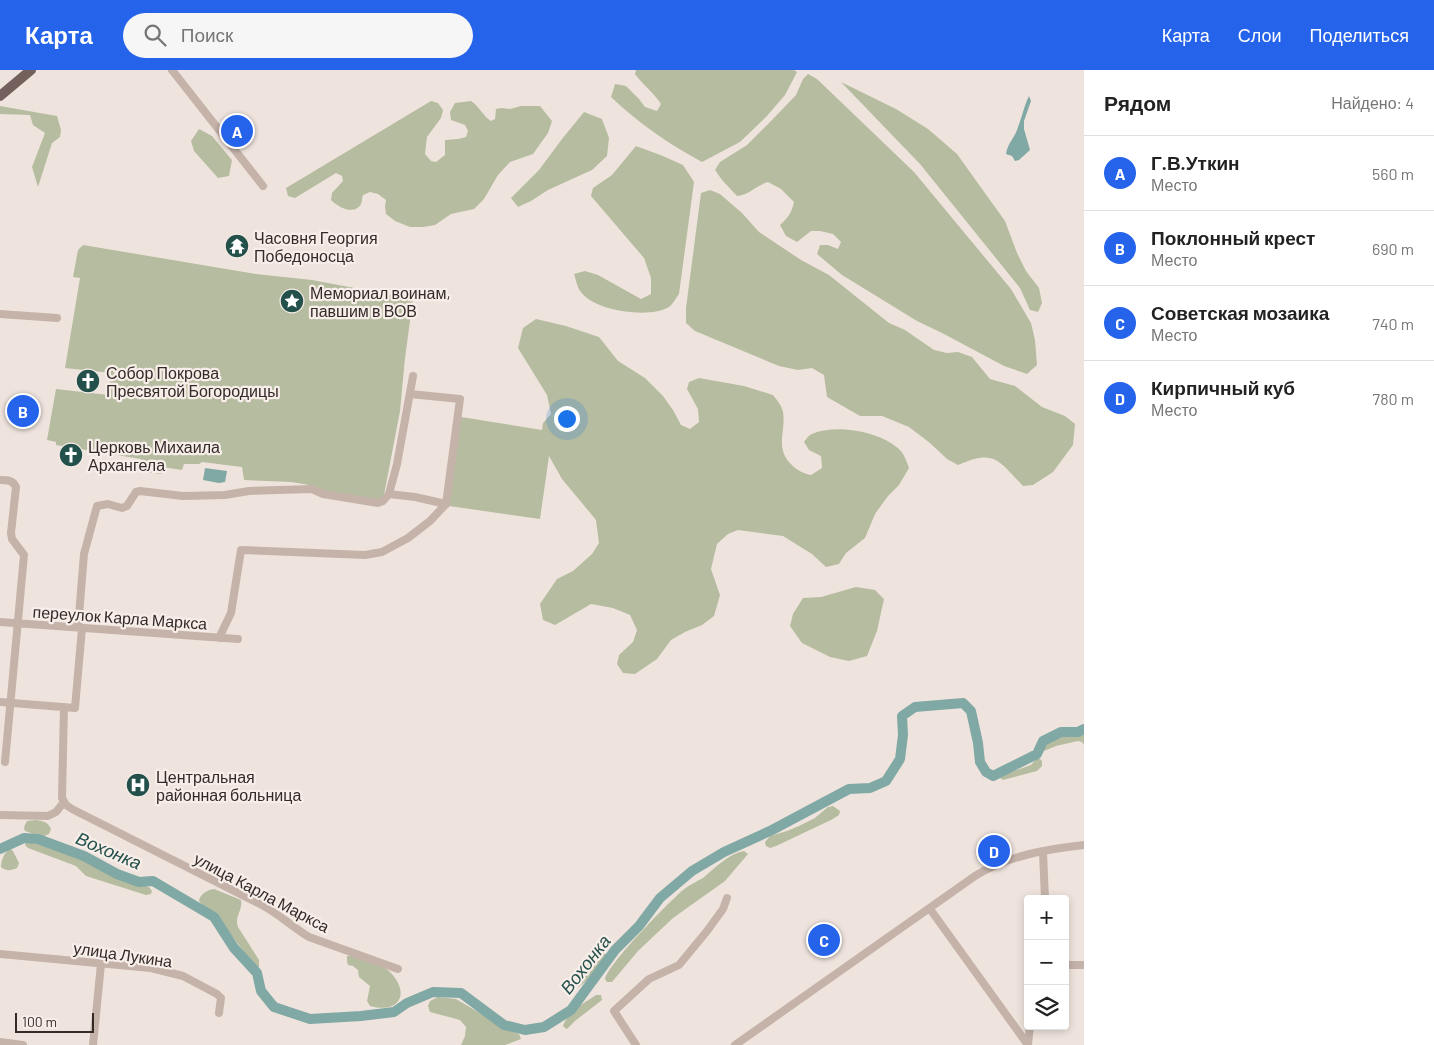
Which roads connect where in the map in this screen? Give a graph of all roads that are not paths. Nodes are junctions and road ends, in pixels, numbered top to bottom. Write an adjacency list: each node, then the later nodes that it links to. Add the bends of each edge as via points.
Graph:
1 (31, 70): 3 (main road)
2 (172, 70): 4 (street)
3 (0, 96)
4 (263, 186)
5 (0, 314): 6 (street)
6 (57, 318)
7 (413, 376): 8 (street)
8 (410, 394): 10 (street); 11 (street, via 460,399)
9 (0, 480): 13 (street, via 10,481 16,487 11,533 24,555)
10 (389, 494): 11 (street); 14 (street, via 378,503 323,494 312,489 183,496 140,491 122,508 108,504 97,506 84,554)
11 (446, 504): 15 (street, via 408,538 382,552 241,550 231,613)
12 (0, 622): 13 (street, переулок Карла Маркса)
13 (18, 623): 14 (street, переулок Карла Маркса); 18 (street)
14 (80, 628): 15 (street, переулок Карла Маркса); 19 (street, via 75,708)
15 (219, 638): 16 (street, переулок Карла Маркса)
16 (238, 639)
17 (0, 702): 18 (street)
18 (10, 703): 19 (street); 20 (street)
19 (64, 708): 21 (street)
20 (5, 762)
21 (64, 802): 22 (street, via 48,816); 32 (street, улица Карла Маркса, via 78,813 269,908 309,937)
22 (0, 815)
23 (1084, 845): 24 (street)
24 (1043, 852): 25 (street); 27 (street, via 990,867)
25 (1045, 895)
26 (728, 898): 39 (street, via 708,931 679,965 649,979 614,1011)
27 (930, 909): 36 (street); 40 (street)
28 (0, 954): 29 (street, улица Лукина)
29 (101, 964): 33 (street, улица Лукина, via 151,968 184,976 221,998); 38 (street)
30 (1069, 965): 31 (street)
31 (1084, 965)
32 (398, 969)
33 (219, 1013)
34 (1030, 1030): 36 (street)
35 (0, 1042): 37 (street)
36 (1028, 1044)
37 (23, 1045)
38 (93, 1045)
39 (636, 1045)
40 (735, 1045)

